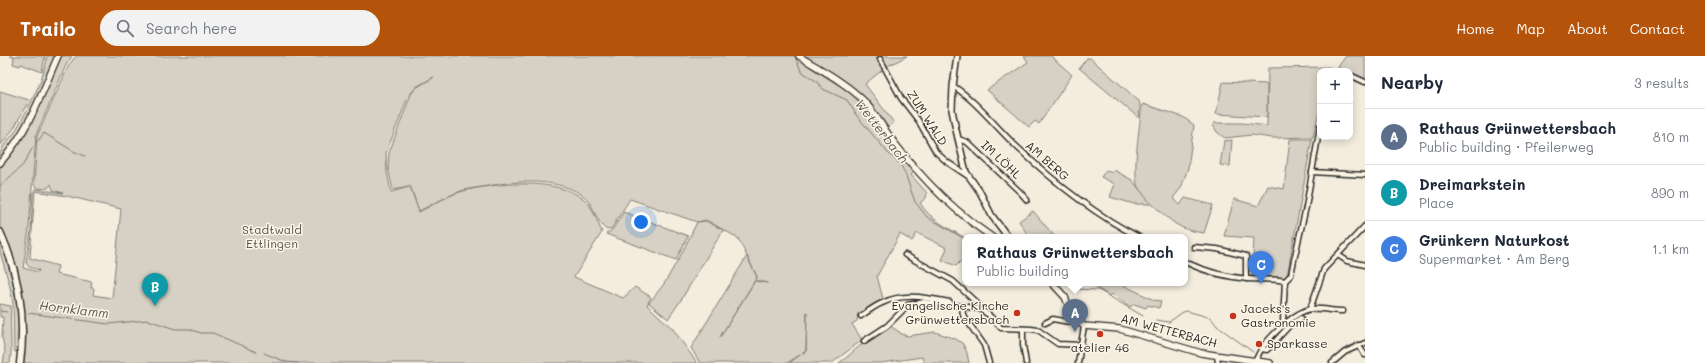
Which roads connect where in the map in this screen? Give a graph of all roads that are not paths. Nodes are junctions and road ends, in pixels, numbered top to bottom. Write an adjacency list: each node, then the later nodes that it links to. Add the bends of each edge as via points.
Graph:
1 (58, 56): 10 (main road, via 32,117)
2 (957, 56): 7 (street)
3 (800, 57): 17 (main road, via 860,98 924,179 946,201)
4 (880, 59): 13 (street, ZUM WALD, via 901,98 918,120 936,152)
5 (1353, 76): 6 (street)
6 (1365, 82)
7 (953, 86): 8 (street, via 952,110); 19 (street, AM BERG, via 1027,156 1074,196 1090,209)
8 (958, 139): 13 (street, via 966,172); 14 (street, IM LÖHL, via 968,142)
9 (1318, 140): 11 (street)
10 (0, 163)
11 (1312, 172): 12 (street); 26 (street, via 1291,275)
12 (1365, 175)
13 (970, 177): 18 (street)
14 (1027, 200)
15 (1365, 226): 22 (street)
16 (0, 232): 48 (main road, via 15,274 22,316)
17 (988, 234)
18 (1006, 234)
19 (1134, 234)
20 (1194, 247): 25 (street, via 1246,256)
21 (905, 255): 30 (street, via 953,282 980,306)
22 (1338, 255): 24 (street, via 1347,261); 31 (street, via 1324,269)
23 (1188, 263): 25 (street, via 1218,274)
24 (1365, 265)
25 (1246, 279): 26 (street)
26 (1285, 281): 37 (street)
27 (1055, 286): 35 (main road, via 1065,297)
28 (951, 305): 29 (street); 33 (street, via 950,302 909,296 883,302); 40 (street, via 924,302 908,305 887,326)
29 (962, 306): 30 (street); 49 (street, via 963,315 984,345)
30 (980, 309): 39 (street, via 1001,328)
31 (1310, 309): 32 (street); 37 (street)
32 (1343, 311)
33 (861, 316)
34 (1300, 318): 44 (street, via 1267,350)
35 (1074, 319): 36 (street, via 1069,322 1054,319); 38 (main road)
36 (1045, 323)
37 (1285, 324): 44 (street)
38 (1084, 326): 42 (street); 46 (main road, AM WETTERBACH, via 1120,329)
39 (1023, 329): 42 (street, via 1038,330 1054,343); 50 (street, via 1022,345)
40 (864, 341)
41 (1365, 343): 43 (street)
42 (1082, 345): 51 (street)
43 (1358, 346): 45 (street); 54 (street, via 1345,352)
44 (1262, 349): 47 (street)
45 (1365, 355)
46 (1217, 356): 47 (main road, AM WETTERBACH); 52 (street)
47 (1256, 361): 53 (main road, AM WETTERBACH)
48 (20, 363)
49 (989, 363)
50 (1026, 363)
51 (1078, 363)
52 (1218, 363)
53 (1270, 363)
54 (1332, 363)

